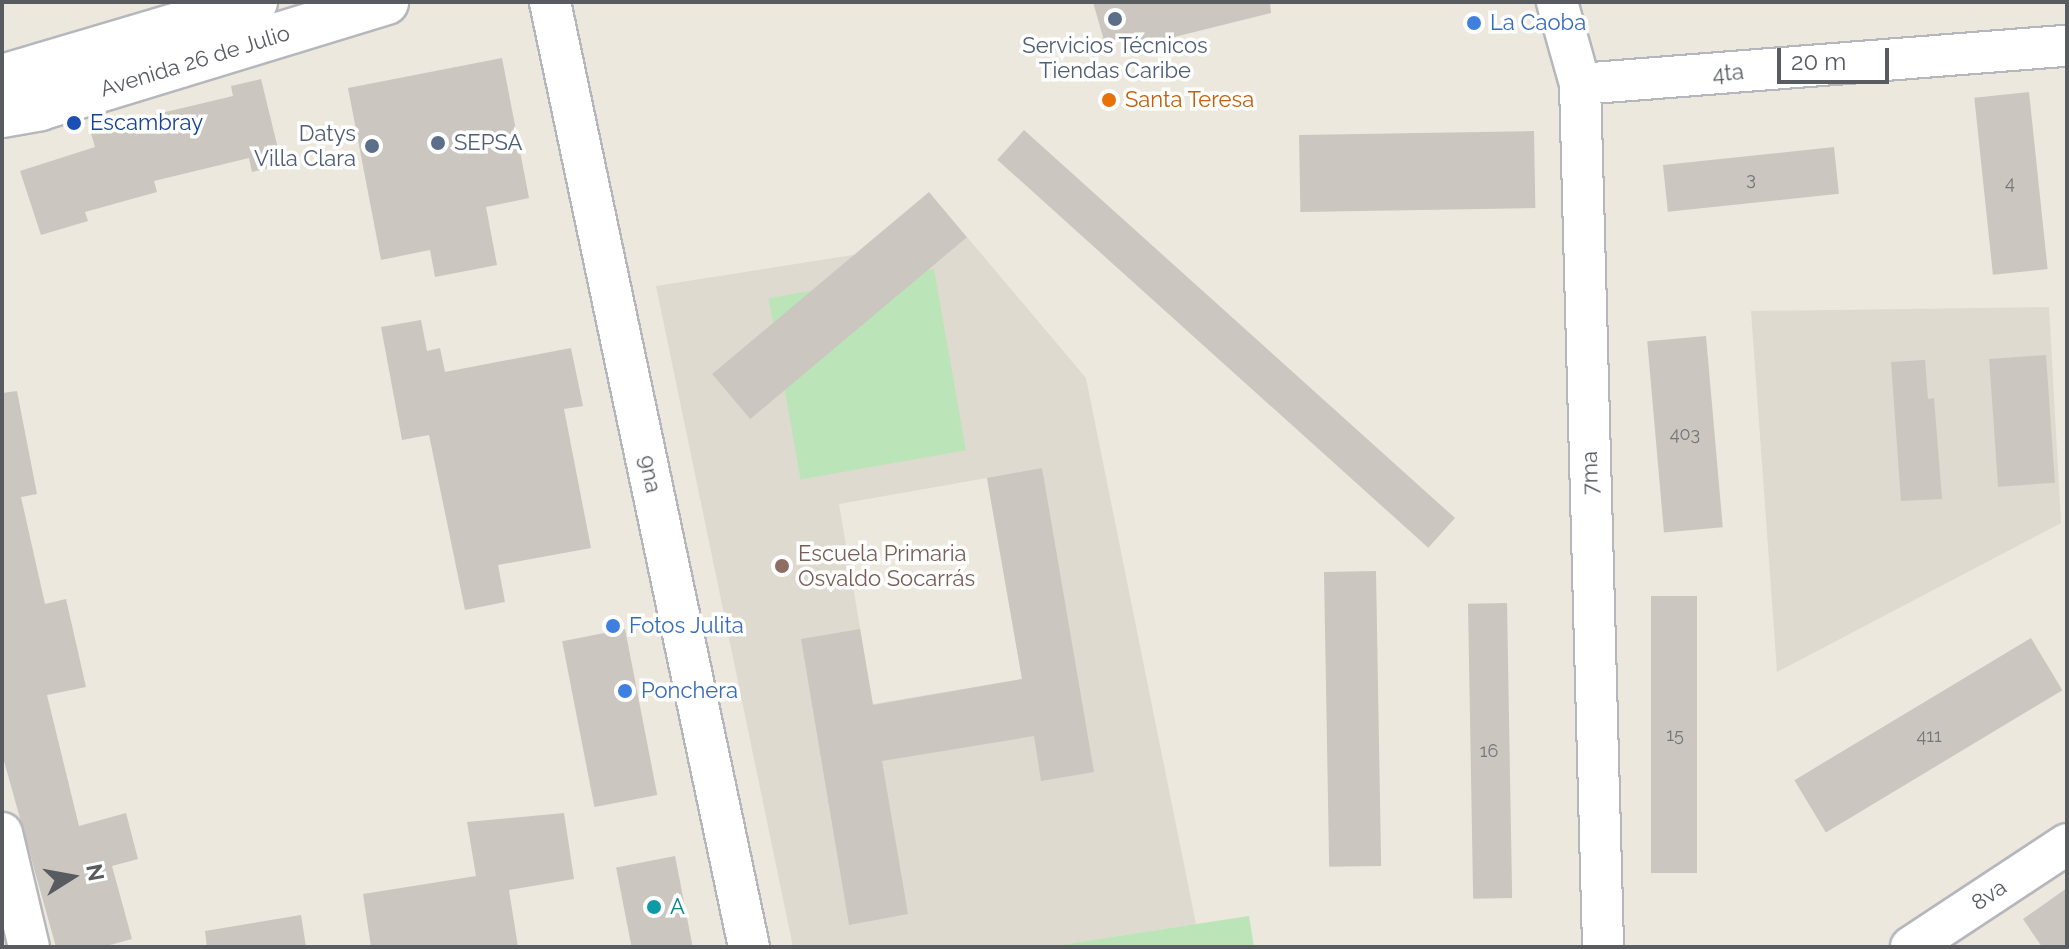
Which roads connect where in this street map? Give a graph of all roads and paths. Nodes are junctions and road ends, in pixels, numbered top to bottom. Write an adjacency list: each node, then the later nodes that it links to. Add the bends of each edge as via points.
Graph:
1 (255, 2): 6 (main road, Avenida 26 de Julio)
2 (386, 2): 8 (main road, Avenida 26 de Julio, via 40,108)
3 (550, 2): 12 (street, 9na)
4 (1557, 2): 7 (street, 7ma)
5 (2067, 46): 7 (street, 4ta)
6 (2, 77)
7 (1580, 84): 13 (street, 7ma)
8 (2, 115)
9 (2, 833): 11 (street)
10 (2067, 844): 14 (street, 8va)
11 (29, 947)
12 (749, 947)
13 (1603, 947)
14 (1911, 947)

